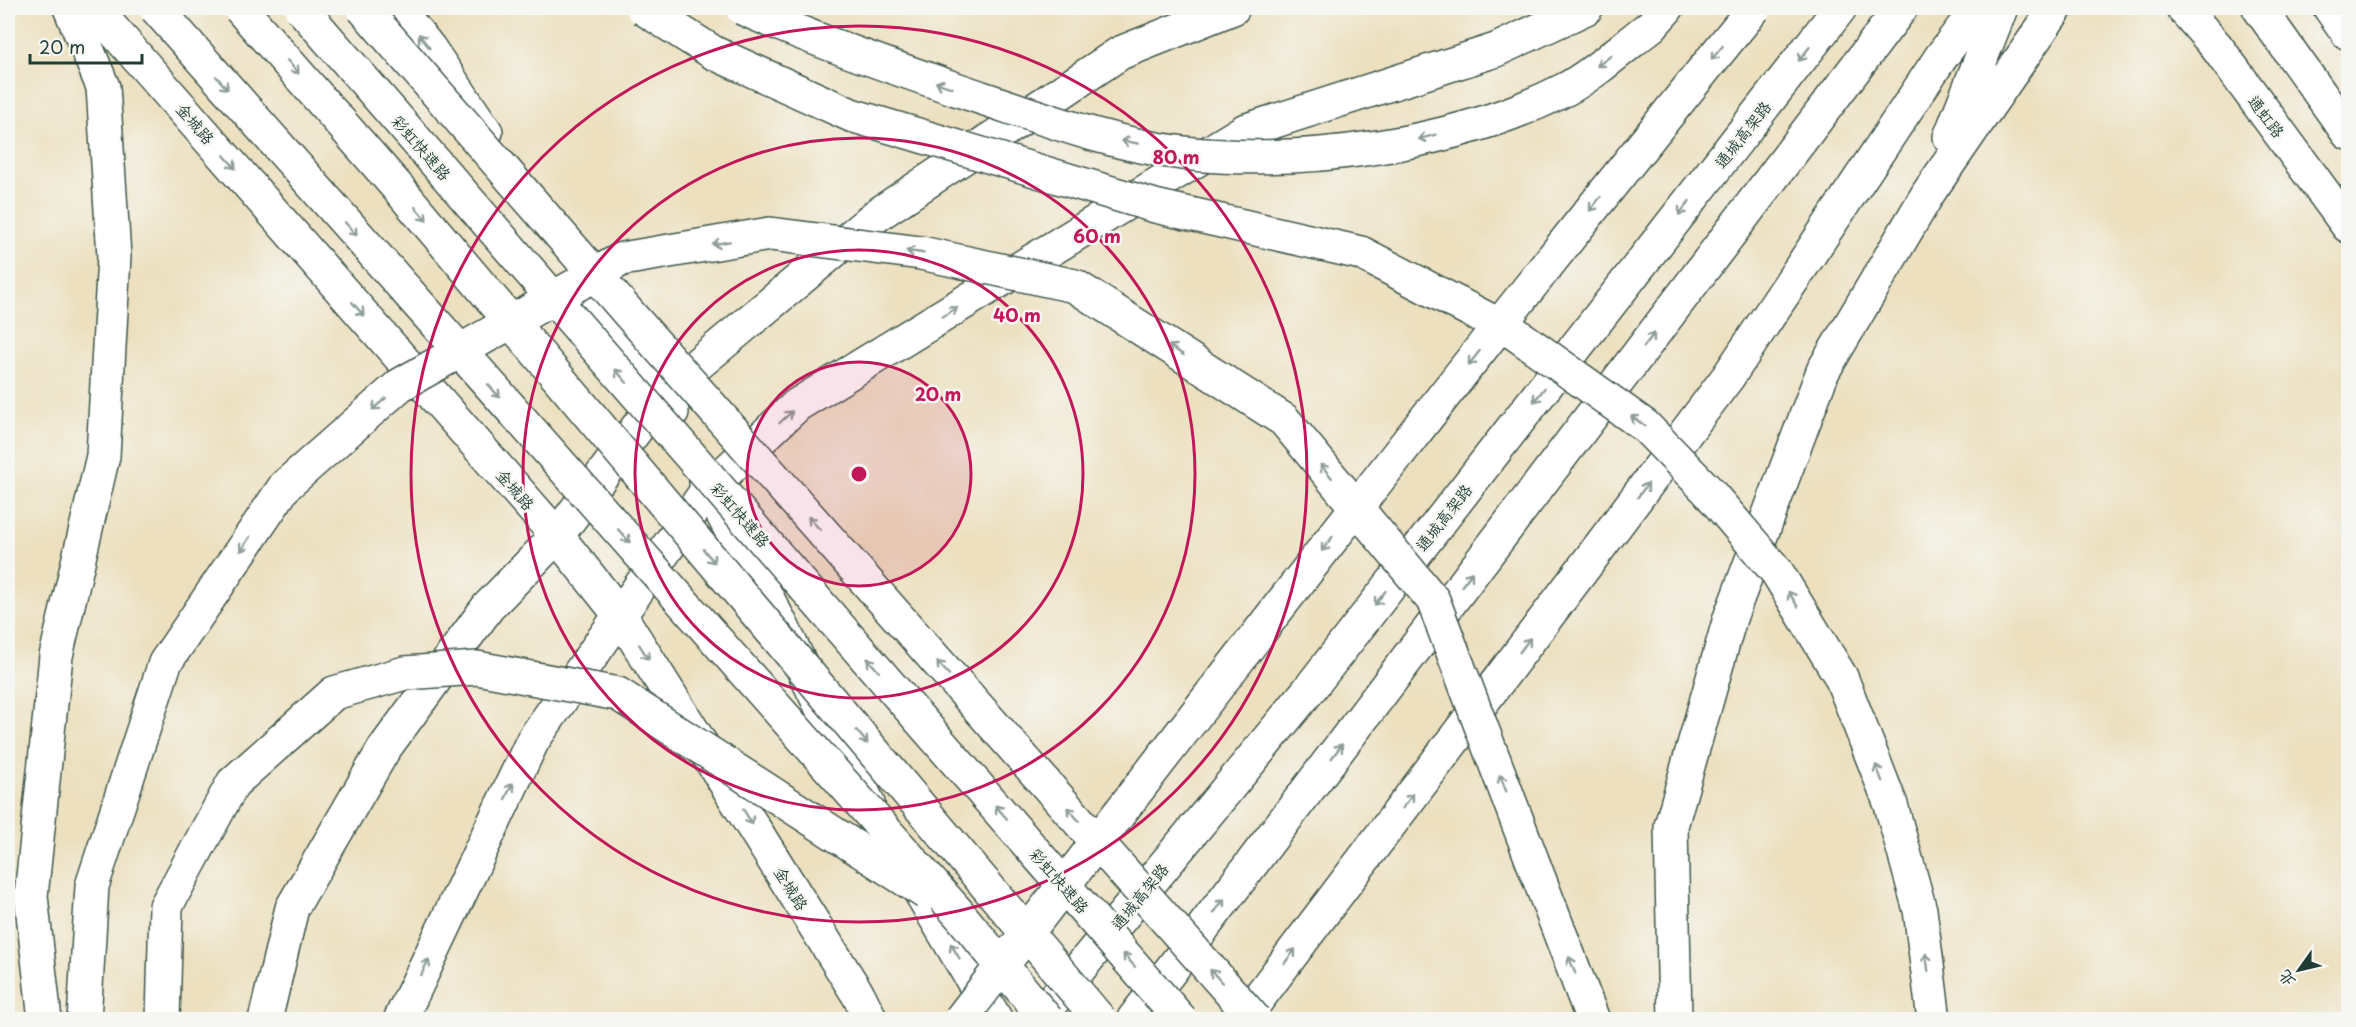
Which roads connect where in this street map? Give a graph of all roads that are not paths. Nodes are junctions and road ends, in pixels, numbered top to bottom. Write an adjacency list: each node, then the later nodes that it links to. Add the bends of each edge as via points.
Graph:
1 (70, 8): 33 (main road, via 103,87 114,256 103,456 56,656 31,896)
2 (94, 8): 30 (main road, 金城路, one-way to 30)
3 (156, 8): 32 (main road, one-way to 32, bridge)
4 (240, 8): 43 (main road, one-way to 43, bridge, via 399,189)
5 (301, 8): 45 (main road, 彩虹快速路, one-way to 5, bridge)
6 (363, 8): 47 (main road, one-way to 6, bridge, via 632,318)
7 (397, 8): 28 (main road, one-way to 7, via 436,58)
8 (643, 8): 50 (main road, one-way to 8, bridge, via 1917,900 1891,805 1841,676 1777,572 1708,491 1645,426 1516,334 1361,254 1155,206 851,115 714,53)
9 (742, 8): 12 (main road, one-way to 9, bridge, via 1651,26 1567,89 1495,118 1393,147 1277,156 1183,153 1091,135 864,57)
10 (1233, 8): 28 (main road, via 1120,53 887,209)
11 (1586, 8): 29 (main road, one-way to 11, via 797,405 1244,131 1496,50)
12 (1667, 8)
13 (1754, 8): 39 (main road, one-way to 39, bridge, via 1294,586)
14 (1840, 8): 41 (main road, 通城高架路, one-way to 41, bridge, via 1308,691)
15 (1901, 8): 44 (main road, one-way to 15, bridge)
16 (1978, 8): 46 (main road, one-way to 16, bridge, via 1728,377 1941,57)
17 (2001, 8): 26 (main road)
18 (2056, 8): 26 (main road)
19 (2183, 8): 24 (main road, 通虹路)
20 (2207, 8): 24 (main road)
21 (2259, 8): 25 (main road)
22 (2330, 8): 23 (main road)
23 (2349, 33)
24 (2216, 46): 27 (main road, 通虹路)
25 (2349, 133)
26 (1929, 192): 49 (main road, via 1822,371 1730,618 1671,826)
27 (2349, 226)
28 (663, 393): 29 (main road); 30 (main road)
29 (708, 489): 31 (main road); 40 (main road, one-way to 29, via 860,789 782,626)
30 (557, 536): 31 (main road, 金城路); 36 (main road, via 488,607 384,749 292,908)
31 (620, 615): 37 (main road, one-way to 31, via 533,740); 38 (main road, 金城路, one-way to 38)
32 (960, 915): 35 (main road, bridge, via 618,694 477,668 405,673 334,693 233,783 166,906); 42 (main road, bridge)
33 (45, 1020)
34 (84, 1020): 48 (main road, one-way to 34, bridge, via 1433,600 1284,420 1075,286 921,253 770,234 622,259 400,385 285,486 165,663 93,886)
35 (163, 1020)
36 (265, 1020)
37 (400, 1020)
38 (871, 1020)
39 (960, 1020)
40 (996, 1020)
41 (1038, 1020)
42 (1047, 1020)
43 (1100, 1020)
44 (1133, 1020)
45 (1181, 1020)
46 (1242, 1020)
47 (1255, 1020)
48 (1593, 1020)
49 (1674, 1020)
50 (1934, 1020)

